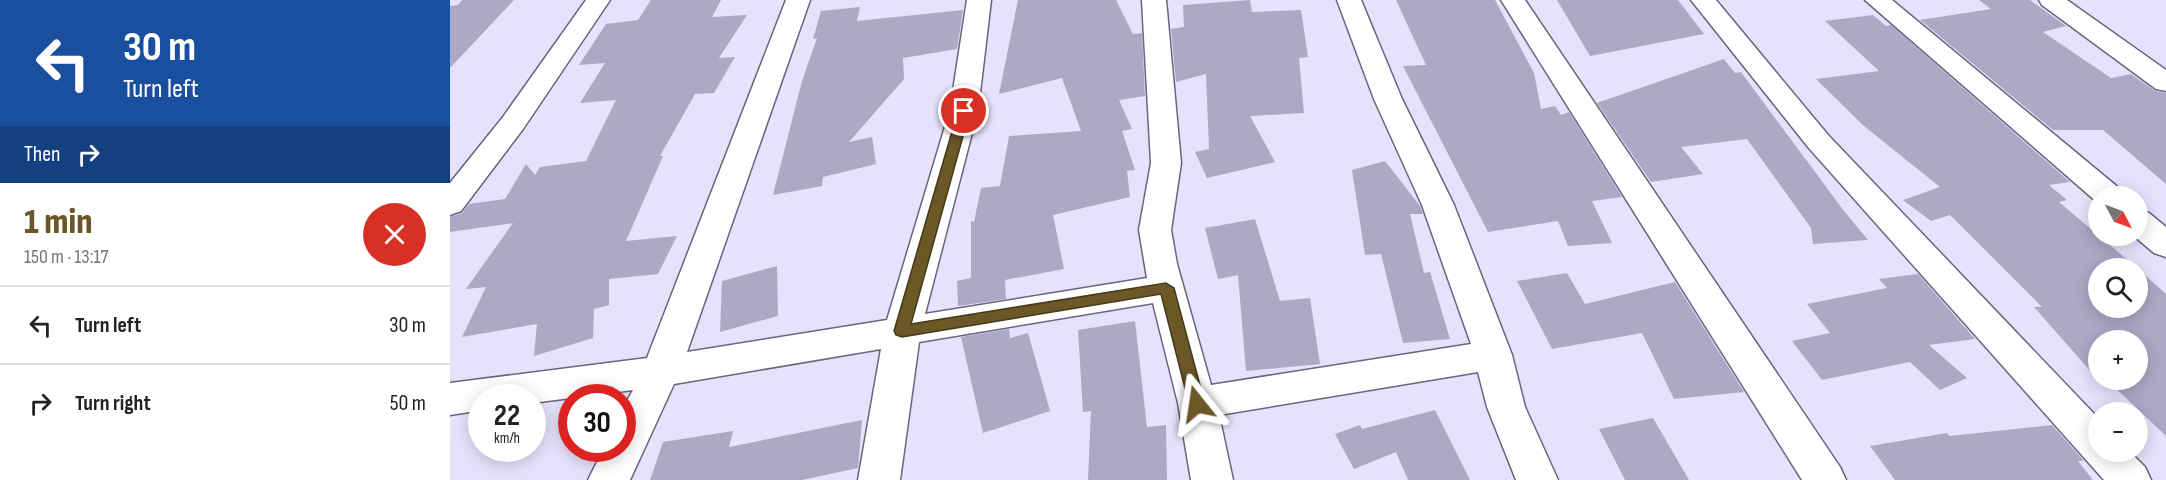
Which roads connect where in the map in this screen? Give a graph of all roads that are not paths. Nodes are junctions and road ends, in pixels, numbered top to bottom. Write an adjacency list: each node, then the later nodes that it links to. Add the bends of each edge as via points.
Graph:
1 (598, 0): 12 (street, via 513,123)
2 (798, 0): 18 (street)
3 (979, 0): 16 (street, via 964,111)
4 (1154, 0): 15 (street, via 1166,163 1155,230)
5 (1349, 0): 17 (street, via 1388,99 1438,205)
6 (1513, 0): 27 (street)
7 (1703, 0): 21 (street, via 1818,141)
8 (1877, 0): 11 (street)
9 (2050, 0): 10 (street)
10 (2166, 83)
11 (2097, 186)
12 (450, 204)
13 (2148, 230): 14 (street)
14 (2166, 245)
15 (1166, 288): 16 (street); 20 (street)
16 (902, 331): 18 (street); 24 (street)
17 (1493, 354): 20 (street); 26 (street, via 1506,407)
18 (661, 371): 19 (street); 23 (street)
19 (450, 399)
20 (1197, 404): 25 (street)
21 (2088, 435)
22 (2113, 462): 28 (street)
23 (609, 480)
24 (879, 480)
25 (1212, 480)
26 (1537, 480)
27 (1825, 480)
28 (2130, 480)

